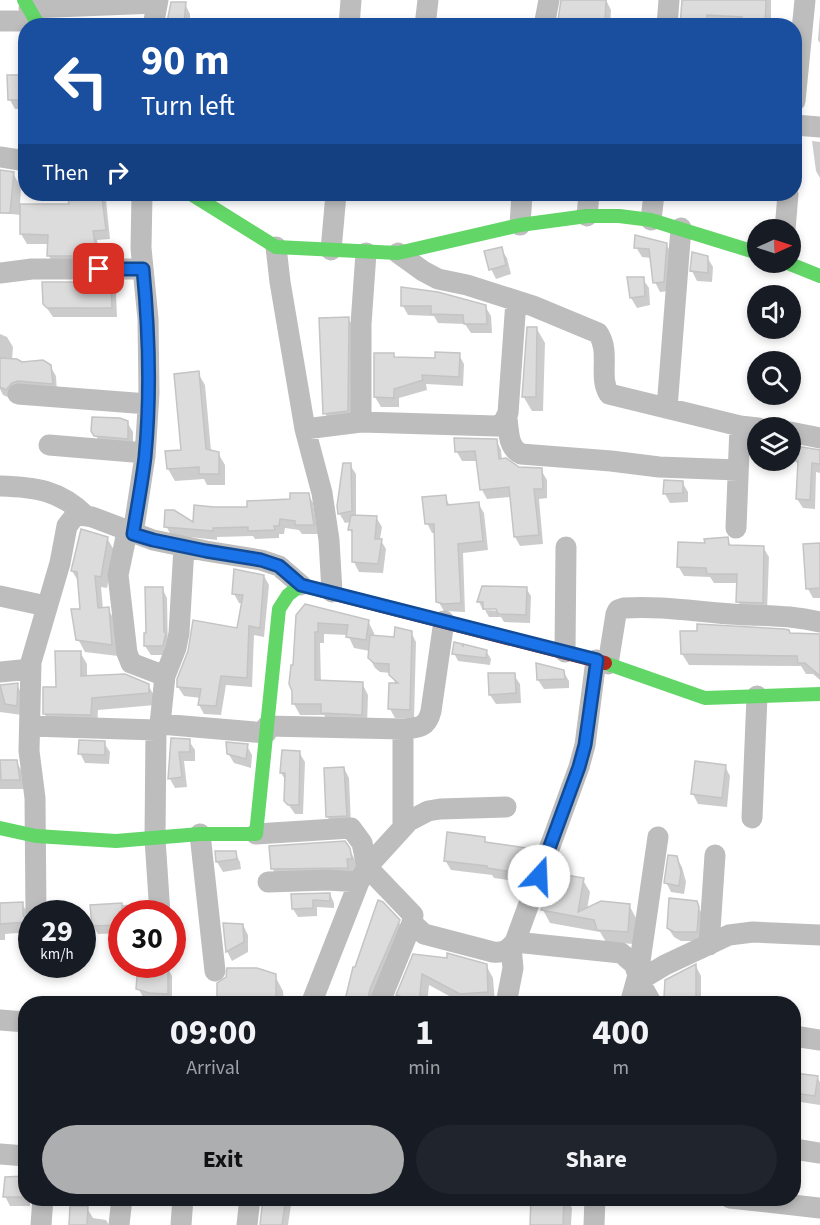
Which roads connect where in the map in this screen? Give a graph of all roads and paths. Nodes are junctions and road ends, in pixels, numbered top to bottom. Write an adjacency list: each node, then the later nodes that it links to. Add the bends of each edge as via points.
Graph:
1 (351, 0): 9 (street)
2 (428, 0): 10 (street)
3 (549, 0): 11 (street)
4 (669, 0): 12 (street)
5 (805, 0): 14 (street)
6 (157, 2): 7 (street); 8 (street)
7 (32, 14): 13 (street)
8 (154, 18)
9 (350, 18)
10 (426, 18)
11 (546, 18)
12 (668, 18)
13 (0, 21)
14 (802, 30)
15 (802, 125): 16 (street)
16 (820, 127)
17 (0, 157): 18 (street)
18 (18, 160)
19 (142, 201): 37 (street)
20 (201, 201): 31 (street)
21 (335, 201): 33 (street)
22 (522, 201): 29 (street)
23 (588, 201): 26 (street)
24 (653, 201): 28 (street)
25 (787, 201): 27 (street)
26 (587, 216): 28 (street); 29 (street)
27 (786, 219)
28 (651, 220): 30 (street)
29 (520, 225): 35 (street)
30 (681, 228): 32 (street); 43 (street)
31 (276, 247): 33 (street); 47 (street)
32 (747, 249)
33 (331, 250): 34 (street)
34 (366, 253): 35 (street); 45 (street)
35 (398, 253): 40 (street, via 438,279)
36 (801, 268): 39 (street)
37 (143, 269): 38 (street, via 32,269); 42 (street, via 148,319)
38 (0, 273)
39 (820, 276)
40 (516, 301): 43 (street, via 598,333 604,347 605,388 609,394); 44 (street)
41 (18, 394): 42 (street)
42 (148, 404): 52 (street)
43 (667, 408): 46 (street)
44 (507, 419): 45 (street, via 496,426); 53 (street, via 512,446 521,454)
45 (361, 422): 47 (street)
46 (747, 427)
47 (305, 429): 61 (street, via 322,493)
48 (801, 434): 50 (street)
49 (747, 435): 53 (street)
50 (820, 438)
51 (49, 445): 52 (street)
52 (145, 453): 57 (street)
53 (738, 470): 56 (street)
54 (0, 486): 55 (street, via 31,486 49,491)
55 (86, 516): 57 (street); 63 (street, via 74,517 67,526)
56 (736, 528)
57 (130, 533): 58 (street); 70 (street, via 118,575 127,653 131,663)
58 (184, 547): 60 (street, via 261,560 279,566); 70 (street, via 179,633)
59 (566, 547): 66 (street)
60 (301, 585): 61 (street); 76 (street, via 279,609)
61 (332, 592): 64 (street)
62 (0, 596): 63 (street)
63 (46, 606): 68 (street)
64 (444, 621): 66 (street); 75 (street, via 429,720 418,729)
65 (820, 621): 67 (street, via 624,608 616,614)
66 (565, 652): 67 (street)
67 (602, 662): 72 (street, via 705,699); 93 (street, via 579,767)
68 (31, 669): 69 (street); 73 (street)
69 (0, 672)
70 (165, 676): 74 (street)
71 (820, 694): 72 (street)
72 (757, 696): 78 (street)
73 (30, 726): 74 (street); 83 (street)
74 (158, 727): 76 (street); 85 (street)
75 (403, 729): 76 (street); 79 (street)
76 (267, 730): 82 (street)
77 (506, 807): 79 (street, via 428,811)
78 (752, 818)
79 (403, 826): 87 (street)
80 (0, 828): 83 (street)
81 (200, 834): 82 (street); 85 (street); 95 (street)
82 (256, 834): 87 (street, via 351,828 362,843)
83 (36, 836): 85 (street); 89 (street)
84 (658, 837): 96 (street)
85 (155, 839): 90 (street)
86 (715, 855): 94 (street)
87 (363, 874): 88 (street); 91 (street, via 413,915); 97 (street)
88 (268, 882)
89 (36, 900)
90 (159, 900)
91 (412, 923): 93 (street, via 424,934 493,952 500,953); 98 (street)
92 (820, 935): 94 (street, via 742,932)
93 (513, 945): 96 (street, via 621,953 634,964); 99 (street)
94 (710, 945): 96 (street)
95 (215, 971)
96 (639, 977): 100 (street); 101 (street)
97 (314, 996)
98 (382, 996)
99 (508, 996)
100 (633, 996)
101 (648, 996)
102 (0, 1020): 103 (street)
103 (18, 1021)
104 (801, 1037): 105 (street)
105 (820, 1040)
106 (801, 1150): 107 (street)
107 (820, 1153)
108 (0, 1154): 109 (street)
109 (18, 1155)
110 (43, 1206): 117 (street)
111 (121, 1206): 118 (street)
112 (182, 1206): 119 (street)
113 (249, 1206): 120 (street)
114 (595, 1206): 121 (street)
115 (801, 1206): 116 (street)
116 (820, 1208)
117 (42, 1225)
118 (119, 1225)
119 (181, 1225)
120 (247, 1225)
121 (594, 1225)

